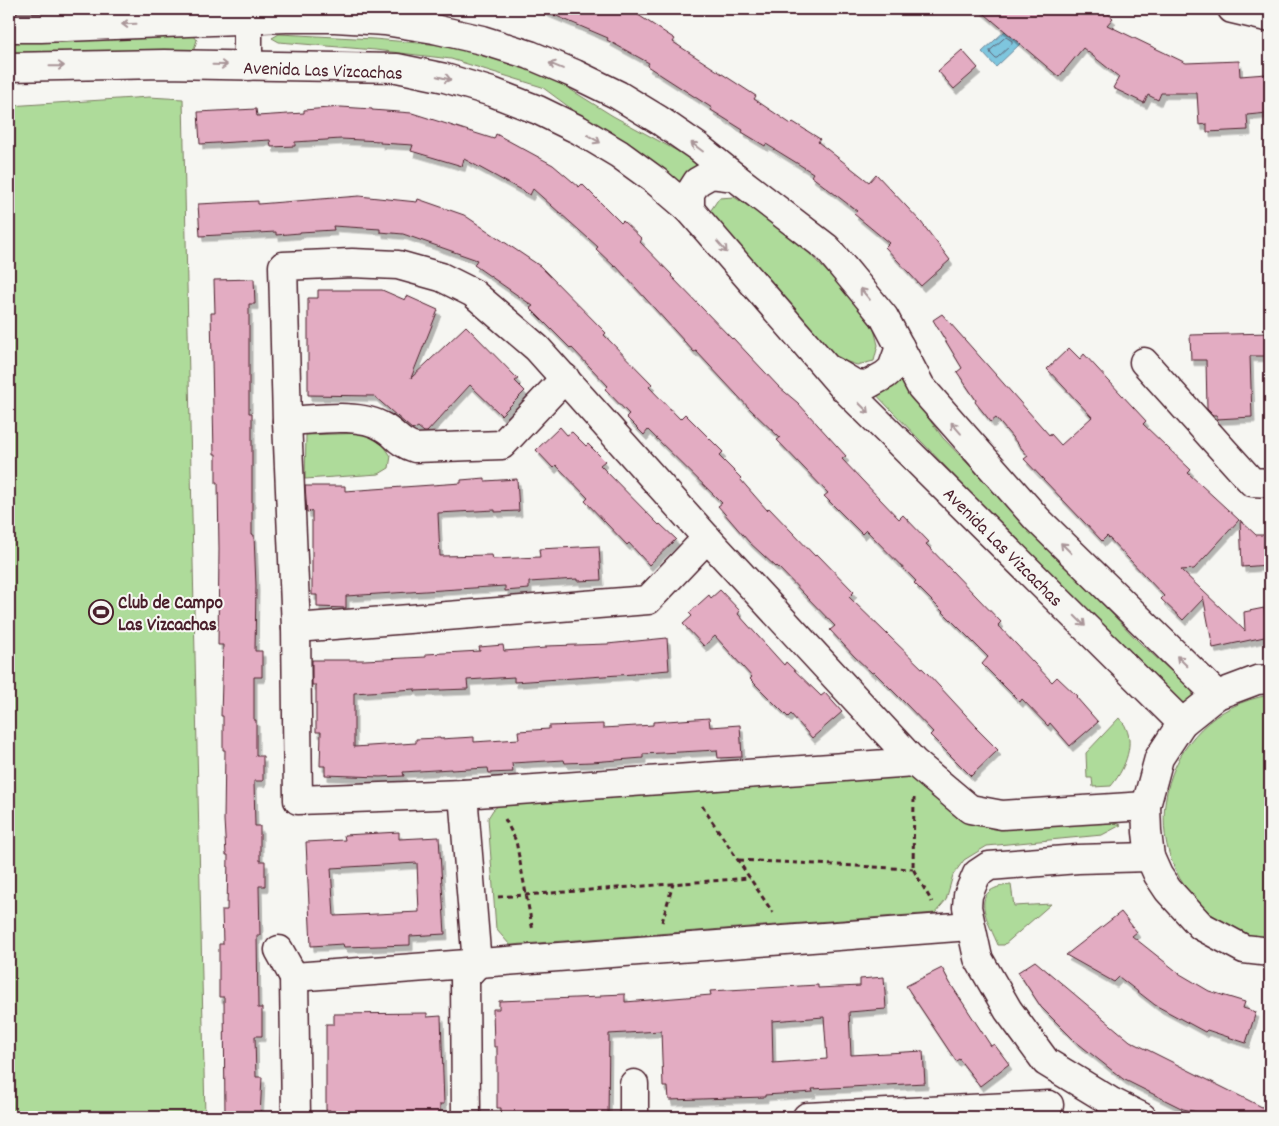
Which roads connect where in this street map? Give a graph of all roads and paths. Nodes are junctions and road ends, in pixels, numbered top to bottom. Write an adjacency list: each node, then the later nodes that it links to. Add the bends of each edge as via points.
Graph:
1 (1232, 9): 3 (street)
2 (248, 14): 4 (street, one-way to 4); 5 (street); 7 (street, one-way to 2, via 698,147 618,95 530,55 482,40 385,21)
3 (1270, 18)
4 (9, 28)
5 (248, 66): 6 (street, Avenida Las Vizcachas, one-way to 5); 8 (street, Avenida Las Vizcachas, one-way to 8, via 396,68 492,92 579,130 656,181)
6 (9, 67)
7 (734, 177): 8 (street, via 710,174 697,182 690,193); 9 (street, one-way to 7, via 884,318 826,248)
8 (690, 210): 11 (street, Avenida Las Vizcachas, one-way to 11)
9 (900, 347): 11 (street, Avenida Las Vizcachas, via 892,369 867,385 855,384); 18 (street, one-way to 9, via 1036,519 921,387)
10 (1144, 362): 14 (street, via 1252,482)
11 (827, 368): 19 (street, Avenida Las Vizcachas, one-way to 19)
12 (565, 378): 13 (street, via 502,445 415,448 405,446 384,427 364,419); 13 (street, via 537,348 474,293 441,277 398,265 283,266); 15 (street)
13 (287, 421): 16 (street)
14 (1270, 483)
15 (708, 538): 16 (street, via 648,600); 20 (street)
16 (296, 628): 23 (street, via 298,800)
17 (1270, 680): 18 (street, via 1257,680)
18 (1217, 695): 19 (street)
19 (1182, 723): 24 (street, via 1159,758)
20 (914, 762): 21 (street); 24 (street, via 970,809 985,812 1002,815); 27 (path)
21 (684, 778): 22 (street); 26 (path)
22 (492, 792): 23 (street); 30 (path, via 516,841)
23 (464, 794): 31 (street)
24 (1146, 806): 25 (street)
25 (1150, 857): 32 (street, via 989,866 977,874); 36 (street, via 1168,890 1200,926 1244,949)
26 (738, 860): 27 (path); 28 (path)
27 (913, 869): 32 (path)
28 (750, 878): 29 (path); 33 (path)
29 (673, 884): 30 (path); 35 (path)
30 (526, 895): 31 (path); 37 (path)
31 (472, 898): 38 (street)
32 (959, 927): 33 (street); 40 (street, via 1008,1010)
33 (790, 940): 35 (street)
34 (279, 950): 39 (street)
35 (653, 950): 37 (street)
36 (1270, 952)
37 (538, 959): 38 (street)
38 (477, 964): 39 (street); 45 (street, via 465,977)
39 (294, 977): 44 (street)
40 (1046, 1062): 42 (street); 48 (street)
41 (634, 1084): 46 (street)
42 (1049, 1111): 43 (street)
43 (873, 1115): 47 (street)
44 (296, 1117)
45 (466, 1117)
46 (634, 1117)
47 (807, 1117)
48 (1142, 1117)

